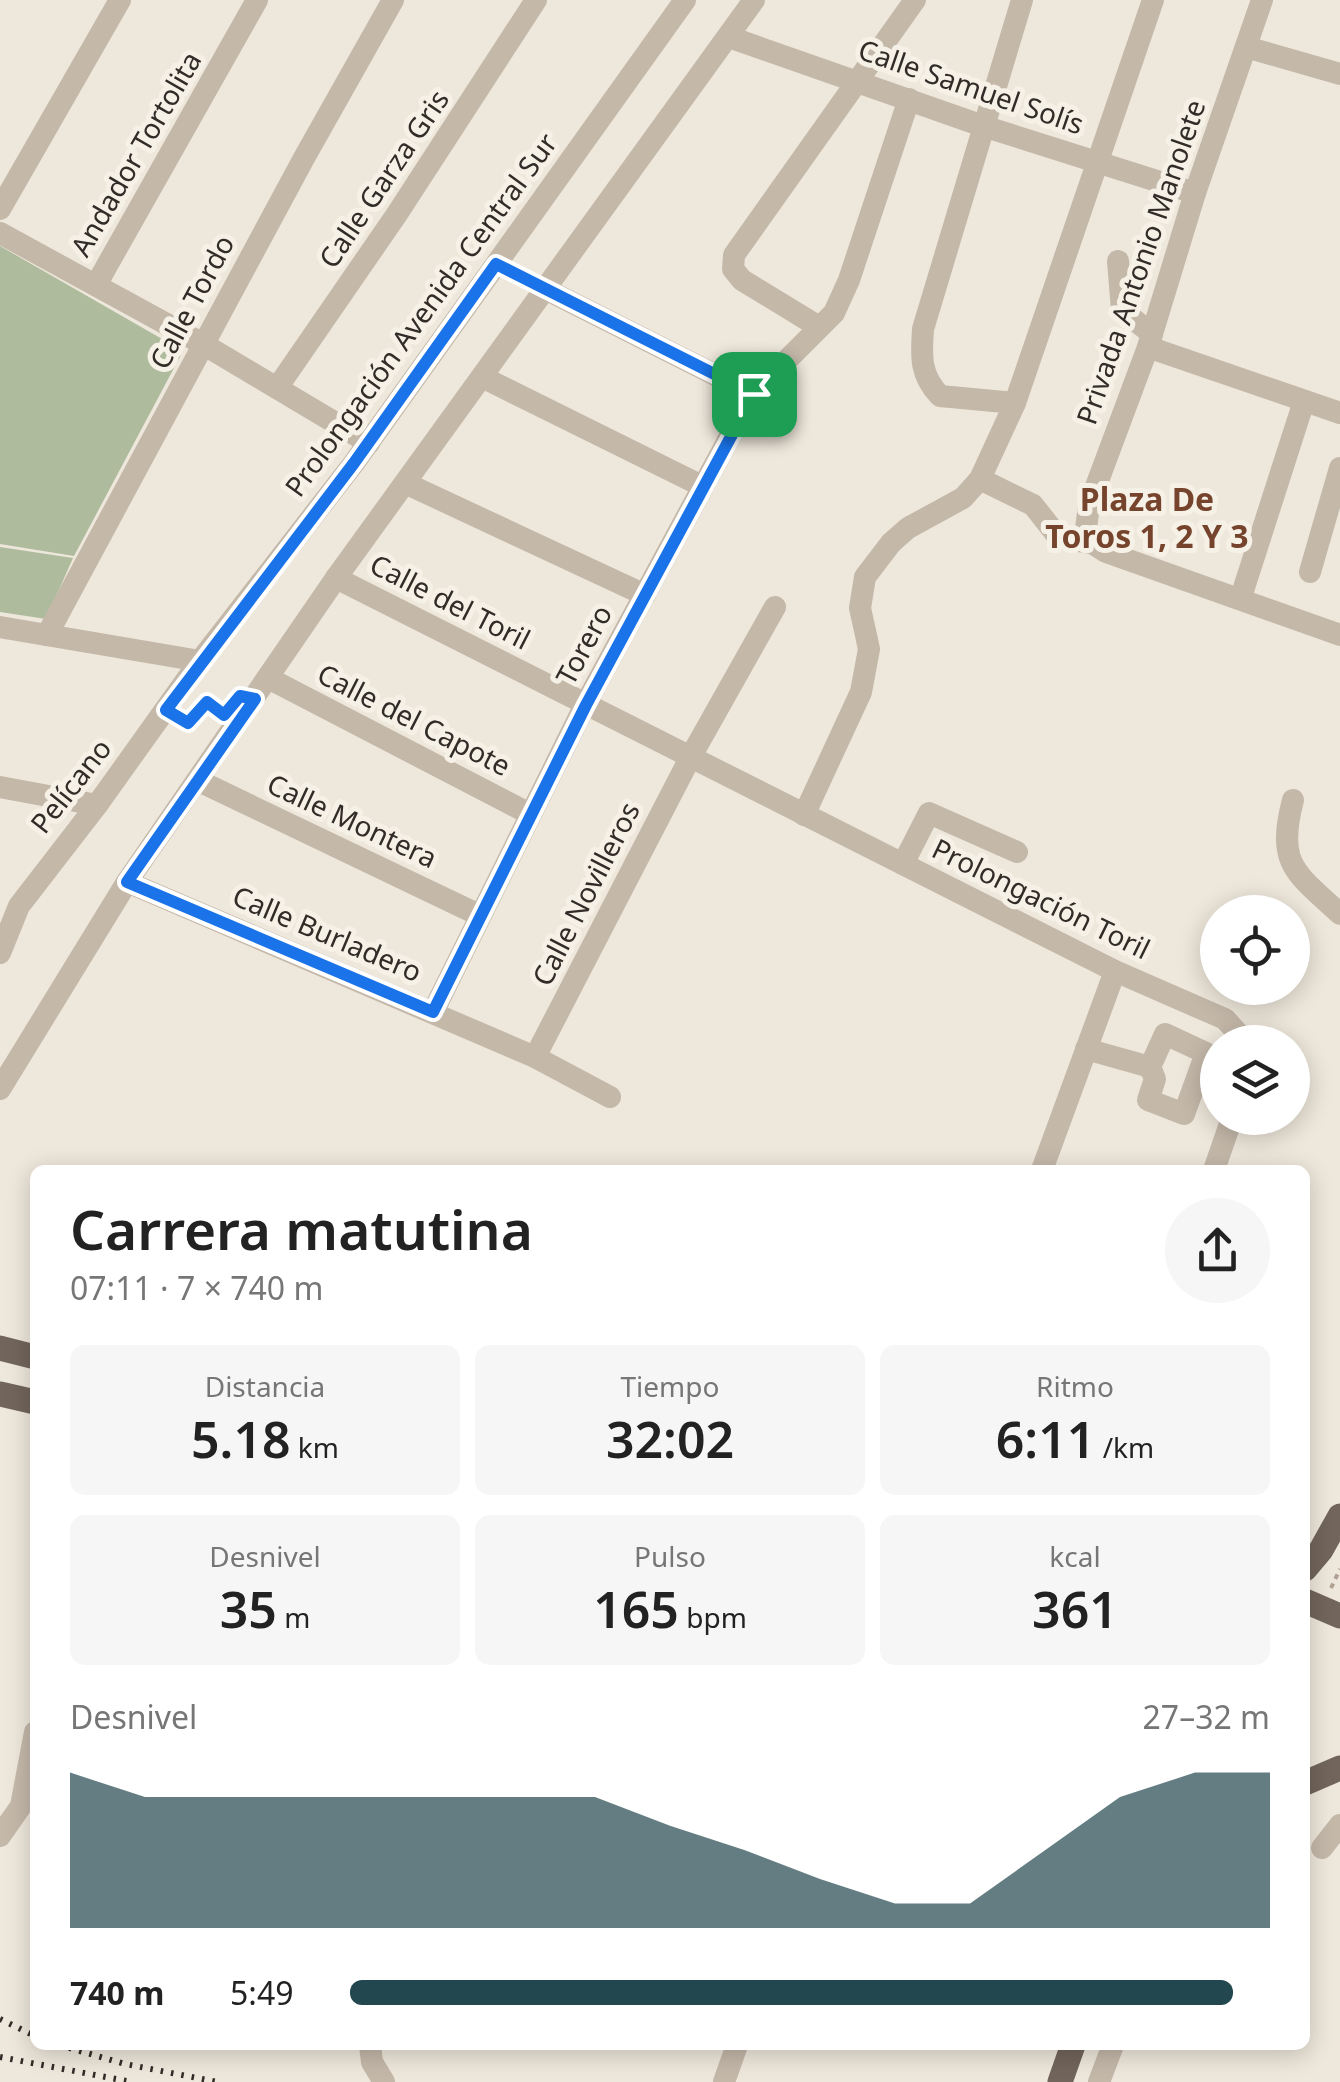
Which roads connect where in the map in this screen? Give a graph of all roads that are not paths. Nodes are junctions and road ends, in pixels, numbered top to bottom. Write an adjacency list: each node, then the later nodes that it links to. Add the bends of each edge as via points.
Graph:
1 (120, 0): 19 (street)
2 (258, 0): 22 (street, Andador Tortolita)
3 (393, 0): 26 (street, Calle Tordo)
4 (536, 0): 28 (street, Calle Garza Gris)
5 (684, 0): 33 (street, Prolongación Avenida Central Sur)
6 (754, 0): 11 (street)
7 (915, 0): 14 (street)
8 (1022, 0): 16 (street)
9 (1153, 0): 17 (street)
10 (1262, 0): 12 (street, Privada Antonio Manolete)
11 (729, 37): 14 (street, Calle Samuel Solís); 23 (street)
12 (1246, 47): 13 (street); 18 (street, Privada Antonio Manolete)
13 (1340, 74)
14 (858, 80): 15 (street, Calle Samuel Solís); 24 (street, via 732,262 742,280)
15 (909, 99): 16 (street, Calle Samuel Solís); 24 (street, Torero, via 849,280 834,313)
16 (983, 126): 17 (street, Calle Samuel Solís); 31 (street, via 920,359 926,381 940,396)
17 (1098, 161): 18 (street, Calle Samuel Solís); 31 (street)
18 (1195, 194): 25 (street, Privada Antonio Manolete)
19 (0, 210)
20 (0, 233): 22 (street)
21 (1118, 261): 25 (street, via 1122,310)
22 (96, 285): 26 (street)
23 (547, 290): 27 (street); 29 (street)
24 (818, 327): 29 (street, Torero)
25 (1150, 340): 30 (street); 38 (street, Privada Antonio Manolete, via 1089,505)
26 (203, 344): 28 (street); 45 (street, Calle Tordo)
27 (484, 378): 36 (street); 37 (street)
28 (277, 388): 33 (street)
29 (754, 394): 37 (street, Torero)
30 (1304, 401): 32 (street); 42 (street)
31 (1015, 403): 35 (street)
32 (1340, 413)
33 (369, 442): 47 (street, Prolongación Avenida Central Sur)
34 (1340, 468): 39 (street)
35 (980, 480): 38 (street, via 1032,506 1058,538); 56 (street, via 900,536 865,578 860,608 868,649 861,692)
36 (405, 483): 40 (street); 41 (street)
37 (702, 486): 41 (street, Torero)
38 (1092, 543): 42 (street)
39 (1310, 572)
40 (336, 578): 48 (street); 49 (street, Calle del Toril)
41 (645, 595): 49 (street, Torero)
42 (1241, 597): 46 (street)
43 (775, 608): 50 (street, Calle Novilleros)
44 (0, 627): 45 (street)
45 (47, 635): 47 (street)
46 (1340, 635)
47 (200, 661): 54 (street, Pelícano)
48 (270, 679): 51 (street); 55 (street, Calle del Capote)
49 (586, 705): 50 (street, Calle del Toril); 55 (street, Torero)
50 (690, 758): 56 (street, Calle del Toril); 67 (street, Calle Novilleros)
51 (199, 782): 59 (street); 61 (street, Calle Montera)
52 (0, 787): 54 (street)
53 (1292, 800): 60 (street, via 1286,840 1294,871)
54 (97, 805): 62 (street, Pelícano, via 19,906)
55 (530, 814): 61 (street, Torero)
56 (804, 815): 58 (street, Prolongación Toril)
57 (1017, 852): 58 (street, via 929,814)
58 (903, 864): 63 (street, Prolongación Toril)
59 (127, 882): 64 (street, Calle Burladero); 69 (street)
60 (1340, 914)
61 (479, 915): 64 (street, Torero)
62 (0, 953)
63 (1115, 971): 65 (street, Prolongación Toril); 66 (street)
64 (433, 1012): 67 (street, Calle Burladero)
65 (1230, 1025)
66 (1086, 1049): 68 (street); 72 (street)
67 (535, 1057): 70 (street, Calle Burladero)
68 (1150, 1067)
69 (0, 1090)
70 (610, 1097)
71 (1226, 1135): 73 (street)
72 (1044, 1165)
73 (1216, 1165)
74 (0, 1348): 75 (main road)
75 (30, 1356)
76 (0, 1394): 77 (main road)
77 (30, 1401)
78 (1340, 1516): 79 (main road)
79 (1310, 1562)
80 (1310, 1603): 81 (main road)
81 (1340, 1616)
82 (30, 1758): 86 (street, via 21,1806)
83 (1339, 1772): 84 (main road)
84 (1310, 1781)
85 (1340, 1826): 87 (street)
86 (0, 1836)
87 (1322, 1848)
88 (371, 2050): 92 (street)
89 (735, 2050): 93 (street)
90 (1071, 2050): 94 (main road)
91 (1111, 2050): 95 (street)
92 (381, 2079)
93 (724, 2082)
94 (1060, 2082)
95 (1100, 2082)

